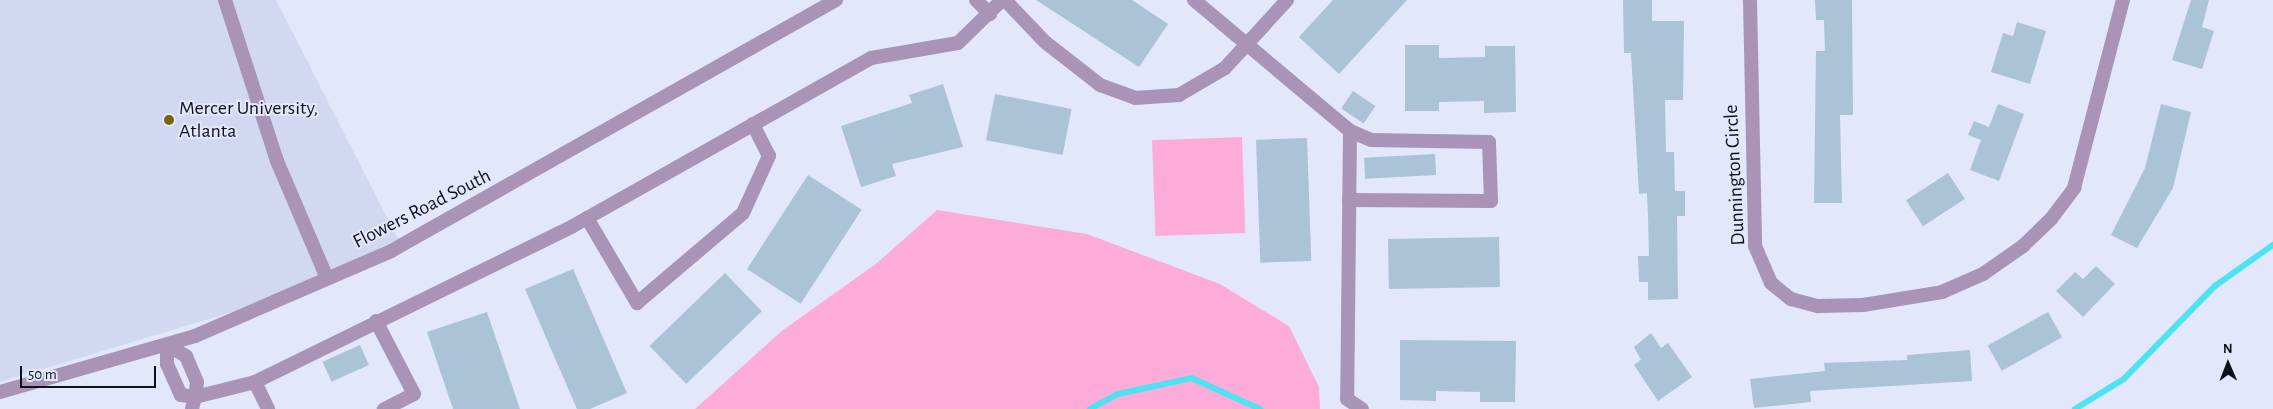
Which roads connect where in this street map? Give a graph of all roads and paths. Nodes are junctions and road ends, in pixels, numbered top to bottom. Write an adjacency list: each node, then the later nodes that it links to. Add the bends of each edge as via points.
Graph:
1 (225, 0): 15 (street, via 277,161)
2 (836, 0): 15 (street, Flowers Road South, via 496,194 391,251)
3 (976, 0): 9 (street)
4 (1004, 0): 9 (street); 10 (street, via 1045,42 1100,85 1135,98 1179,95 1224,68)
5 (1194, 0): 10 (street)
6 (1287, 0): 10 (street)
7 (1750, 0): 8 (street, Dunnington Circle, via 1755,246 1771,283 1792,299 1818,306 1942,292 1983,274 2023,246 2051,219 2074,188)
8 (2123, 0)
9 (990, 14): 11 (street, via 958,43 871,58)
10 (1246, 44): 12 (street)
11 (753, 124): 14 (street); 14 (street, via 769,156 743,213 637,303)
12 (1350, 131): 13 (street); 13 (street, via 1371,140 1489,142 1491,201)
13 (1349, 200): 23 (street, via 1347,399)
14 (587, 218): 16 (street)
15 (327, 278): 17 (street, Flowers Road South)
16 (376, 321): 18 (street); 22 (street, via 414,394)
17 (167, 344): 19 (street, Flowers Road South); 20 (street, via 167,364 181,395); 20 (street, via 186,356 197,382)
18 (255, 382): 20 (street); 21 (street)
19 (0, 392)
20 (193, 403)
21 (268, 409)
22 (384, 409)
23 (1362, 409)

